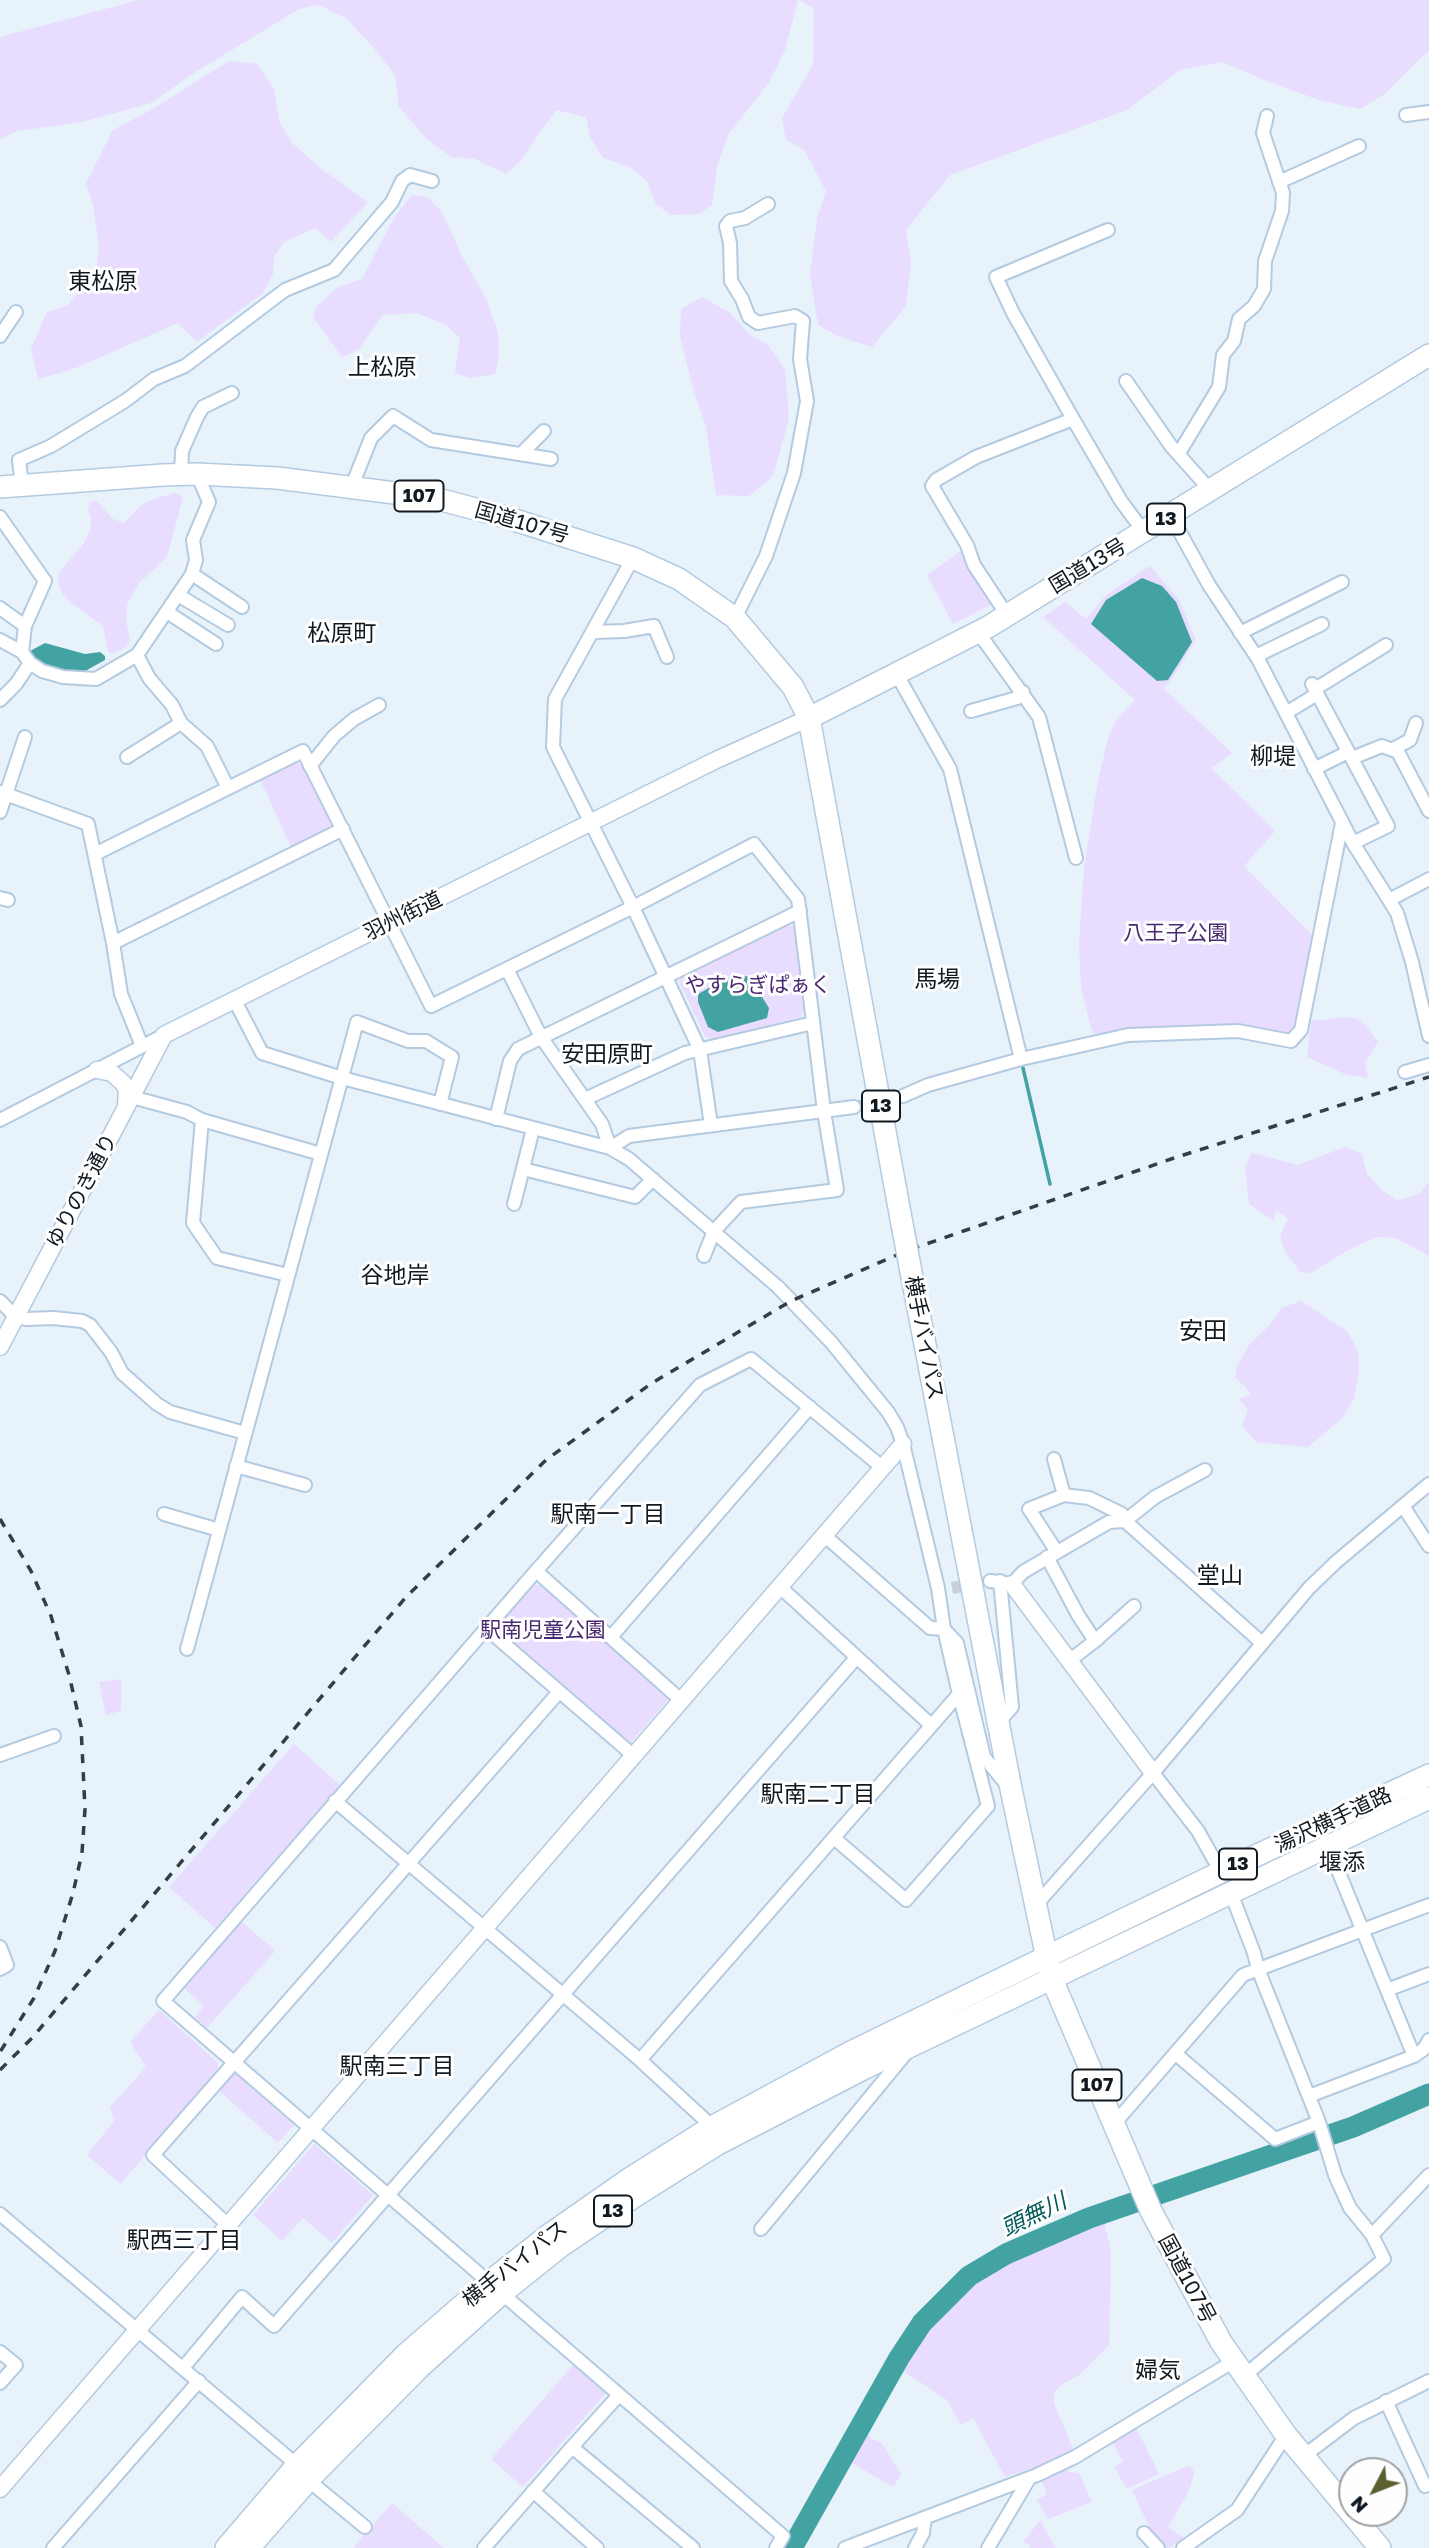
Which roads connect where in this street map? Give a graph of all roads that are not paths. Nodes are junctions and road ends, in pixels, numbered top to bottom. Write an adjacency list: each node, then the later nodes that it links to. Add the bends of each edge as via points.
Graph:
1 (1429, 112): 2 (street)
2 (1406, 115)
3 (1267, 116): 6 (street, via 1263,133)
4 (1359, 146): 6 (street)
5 (432, 181): 20 (street, via 410,176 402,181 392,202 334,270 285,290 185,366 154,379 51,446 19,460)
6 (1279, 183): 16 (street, via 1282,211 1265,261 1264,289 1239,319 1234,341 1223,355 1219,387)
7 (768, 204): 35 (street, via 726,226 731,281 749,317 758,323 795,316 803,321 800,359 807,401 794,473 766,556)
8 (1108, 230): 14 (street, via 996,277)
9 (16, 312): 10 (street)
10 (0, 336)
11 (1429, 355): 23 (highway, 国道13号 / 13)
12 (1126, 380): 16 (street)
13 (232, 393): 19 (street, via 203,407 197,417 182,451)
14 (1073, 419): 26 (street); 34 (street, via 976,457 932,486)
15 (544, 430): 17 (street)
16 (1179, 453): 23 (street)
17 (521, 454): 18 (street); 21 (street, via 431,440 393,416 372,439)
18 (551, 458)
19 (189, 474): 20 (highway, 国道107号 / 107); 21 (highway, 国道107号 / 107); 28 (street, via 209,502 192,540 196,560)
20 (22, 486): 22 (highway, 国道107号 / 107)
21 (352, 486): 27 (highway, 国道107号 / 107, via 434,498)
22 (0, 487)
23 (1211, 491): 24 (highway, 国道13号 / 13)
24 (1171, 516): 26 (highway, 国道13号 / 13); 41 (street)
25 (0, 517): 38 (street, via 45,581)
26 (1144, 532): 34 (highway, 国道13号 / 13)
27 (634, 558): 35 (highway, 国道107号 / 107, via 680,579); 39 (street)
28 (192, 574): 30 (street); 31 (street)
29 (1342, 582): 41 (street)
30 (178, 595): 33 (street); 37 (street)
31 (242, 607)
32 (0, 608): 38 (street)
33 (167, 612): 43 (street); 45 (street)
34 (1007, 615): 40 (highway, 国道13号 / 13)
35 (735, 618): 56 (highway, 国道107号 / 107, via 793,687)
36 (1322, 624): 46 (street)
37 (228, 625)
38 (25, 626): 48 (street)
39 (594, 632): 47 (street, via 654,626); 69 (street, via 555,699 553,747)
40 (978, 632): 49 (highway, 国道13号 / 13); 51 (street)
41 (1240, 632): 46 (street)
42 (0, 640): 48 (street)
43 (216, 644)
44 (1386, 645): 50 (street)
45 (137, 655): 48 (street, via 96,679 42,671); 57 (street)
46 (1256, 656): 55 (street)
47 (667, 657)
48 (26, 658): 52 (street, via 16,684)
49 (896, 673): 56 (highway, 国道13号 / 13); 90 (street, via 950,769)
50 (1315, 689): 55 (street); 61 (street)
51 (1023, 692): 54 (street, via 1017,698); 74 (street, via 1039,717)
52 (0, 700)
53 (379, 705): 63 (street, via 334,736)
54 (971, 711)
55 (1286, 713): 64 (street)
56 (809, 718): 69 (street, 羽州街道); 151 (highway, 横手バイパス / 13, bridge)
57 (181, 723): 62 (street); 65 (street, via 207,746)
58 (1416, 723): 60 (street, via 1410,740)
59 (25, 737): 66 (street)
60 (1393, 749): 61 (street, via 1382,746); 67 (street)
61 (1350, 755): 64 (street); 72 (street, via 1388,826)
62 (127, 757)
63 (310, 766): 65 (street, via 303,751); 71 (street)
64 (1314, 769): 70 (street)
65 (228, 788): 73 (street)
66 (3, 793): 68 (street); 73 (street, via 88,824)
67 (1429, 811)
68 (0, 813)
69 (591, 823): 77 (street); 79 (street, 羽州街道)
70 (1342, 823): 72 (street); 90 (street, via 1301,1030 1292,1041 1238,1031 1128,1035)
71 (343, 829): 79 (street); 80 (street)
72 (1353, 843): 76 (street)
73 (95, 854): 80 (street)
74 (1076, 858)
75 (1429, 879): 76 (street)
76 (1389, 900): 86 (street, via 1412,962)
77 (633, 907): 78 (street, via 754,844 798,899); 81 (street); 82 (street)
78 (800, 911): 82 (street); 84 (street)
79 (390, 922): 81 (street, via 430,1006); 83 (street, 羽州街道)
80 (113, 943): 88 (street, via 121,994)
81 (507, 970): 87 (street)
82 (666, 976): 87 (street); 89 (street)
83 (235, 1001): 85 (street, 羽州街道); 94 (street, via 262,1054)
84 (813, 1023): 89 (street); 100 (street)
85 (164, 1035): 88 (street, 羽州街道); 97 (street, ゆりのき通り)
86 (1429, 1036)
87 (541, 1037): 96 (street); 101 (street, via 518,1049 510,1061)
88 (142, 1046): 92 (street, 羽州街道)
89 (700, 1050): 96 (street); 104 (street)
90 (1021, 1059): 95 (street, via 928,1084)
91 (1429, 1065): 93 (street)
92 (97, 1070): 97 (street, via 112,1073 123,1083); 102 (street, 羽州街道)
93 (1405, 1072)
94 (342, 1078): 98 (street); 98 (street, via 357,1021 408,1041 426,1041 452,1057); 107 (street)
95 (903, 1096)
96 (585, 1099): 106 (street, via 602,1124)
97 (129, 1102): 103 (street, via 187,1112); 115 (street, ゆりのき通り)
98 (440, 1104): 101 (street)
99 (854, 1107): 100 (street)
100 (824, 1111): 104 (street); 111 (street, via 837,1190 741,1202)
101 (496, 1119): 105 (street)
102 (0, 1120)
103 (202, 1120): 107 (street); 113 (street, via 193,1223 217,1258)
104 (711, 1125): 106 (street, via 629,1136)
105 (533, 1129): 106 (street); 108 (street)
106 (610, 1148): 109 (street)
107 (321, 1154): 113 (street)
108 (523, 1169): 109 (street, via 635,1197); 110 (street)
109 (653, 1179): 111 (street)
110 (514, 1204)
111 (714, 1231): 112 (street); 119 (street, via 779,1287 831,1342 888,1412)
112 (704, 1256)
113 (288, 1275): 118 (street)
114 (0, 1301): 115 (street)
115 (16, 1317): 116 (street, ゆりのき通り); 118 (street, via 90,1325 122,1373 157,1404 170,1412)
116 (0, 1347)
117 (810, 1408): 122 (street); 134 (street, via 751,1359 700,1385); 142 (street)
118 (245, 1433): 121 (street)
119 (903, 1444): 122 (street); 137 (street)
120 (1054, 1459): 126 (street)
121 (236, 1466): 125 (street); 130 (street)
122 (883, 1468): 131 (street)
123 (1205, 1470): 129 (street, via 1155,1497)
124 (1429, 1484): 127 (street)
125 (305, 1485)
126 (1064, 1495): 129 (street, via 1089,1498 1122,1514); 133 (street, via 1030,1509)
127 (1404, 1506): 132 (street); 144 (street, via 1309,1588)
128 (164, 1514): 130 (street)
129 (1125, 1521): 133 (street, via 1109,1522); 144 (street)
130 (219, 1530): 145 (street)
131 (825, 1535): 136 (street); 141 (street, via 930,1628)
132 (1429, 1546)
133 (1052, 1555): 135 (street); 143 (street, via 1078,1615)
134 (536, 1571): 140 (street); 142 (street)
135 (1000, 1582): 147 (street); 151 (street, via 1012,1707)
136 (780, 1587): 146 (street); 150 (street)
137 (938, 1588): 138 (street); 141 (street)
138 (951, 1588)
139 (1134, 1606): 143 (street)
140 (487, 1629): 148 (street); 160 (street)
141 (944, 1629): 149 (street); 158 (street, via 957,1643 984,1757)
142 (611, 1637): 150 (street)
143 (1095, 1641): 147 (street)
144 (1262, 1643): 156 (street)
145 (187, 1649)
146 (856, 1658): 152 (street); 177 (street)
147 (1069, 1661): 156 (street)
148 (559, 1692): 155 (street); 163 (street)
149 (958, 1694): 152 (street); 161 (street, via 988,1806 979,1817 906,1900)
150 (682, 1701): 155 (street)
151 (998, 1723): 158 (highway, 横手バイパス / 13)
152 (931, 1726): 161 (street)
153 (54, 1736): 154 (street)
154 (0, 1755)
155 (634, 1756): 168 (street)
156 (1153, 1773): 164 (street, via 1198,1830); 167 (street)
157 (1429, 1775): 164 (highway, 湯沢横手道路 / 13)
158 (1011, 1789): 167 (highway, 横手バイパス / 13)
159 (1429, 1798): 162 (highway, 湯沢横手道路 / 13)
160 (335, 1801): 163 (street); 183 (street, via 163,2001)
161 (834, 1838): 182 (street)
162 (1328, 1846): 165 (highway, 湯沢横手道路 / 13); 169 (street)
163 (408, 1863): 168 (street); 183 (street)
164 (1221, 1872): 171 (highway, 湯沢横手道路 / 13)
165 (1231, 1894): 173 (street); 175 (highway, 湯沢横手道路 / 13)
166 (1429, 1905): 169 (street)
167 (1035, 1906): 171 (highway, 横手バイパス / 13)
168 (484, 1928): 177 (street); 187 (street)
169 (1364, 1930): 173 (street); 176 (street)
170 (0, 1947): 172 (street, via 7,1965)
171 (1047, 1956): 175 (highway, 横手バイパス / 13); 186 (highway, 横手バイパス / 13, via 851,2052)
172 (0, 1969)
173 (1258, 1969): 180 (street, via 1243,1975); 184 (street)
174 (1429, 1974): 176 (street)
175 (1051, 1977): 179 (highway, 横手バイパス / 13); 185 (highway, 国道107号 / 107)
176 (1387, 1990): 181 (street)
177 (562, 1994): 182 (street); 190 (street)
178 (1429, 2040): 181 (street)
179 (915, 2044): 193 (street); 195 (highway, 横手バイパス / 13, via 716,2145)
180 (1176, 2054): 185 (street); 188 (street, via 1275,2139)
181 (1414, 2056): 184 (street)
182 (640, 2060): 186 (street)
183 (234, 2063): 187 (street); 192 (street, via 153,2155)
184 (1309, 2096): 188 (street)
185 (1114, 2124): 199 (highway, 国道107号 / 107, via 1147,2201)
186 (710, 2128): 195 (highway, 横手バイパス / 13, via 601,2197)
187 (309, 2129): 190 (street); 192 (street)
188 (1322, 2132): 194 (street, via 1350,2208)
189 (1429, 2175): 194 (street)
190 (388, 2196): 195 (street); 198 (street, via 274,2326 242,2297)
191 (0, 2214): 196 (street)
192 (228, 2225): 196 (street)
193 (761, 2229)
194 (1372, 2235): 199 (street, via 1384,2259)
195 (494, 2288): 203 (street); 208 (highway, 横手バイパス / 13, via 419,2367)
196 (137, 2330): 198 (street); 210 (street)
197 (0, 2352): 202 (street, via 16,2365)
198 (183, 2368): 200 (street)
199 (1239, 2369): 205 (highway, 国道107号 / 107); 209 (street)
200 (199, 2381): 208 (street); 218 (street)
201 (1429, 2381): 204 (street)
202 (0, 2383)
203 (619, 2395): 206 (street); 223 (street, via 783,2536)
204 (1386, 2401): 207 (street, via 1354,2418); 211 (street)
205 (1286, 2435): 207 (highway, 国道107号 / 107); 228 (street, via 1237,2510)
206 (572, 2447): 212 (street); 222 (street)
207 (1305, 2455): 217 (highway, 国道107号 / 107)
208 (302, 2472): 214 (street); 219 (highway, 横手バイパス / 13); 220 (highway, 横手バイパス / 13)
209 (1029, 2479): 213 (street); 226 (street)
210 (2, 2481)
211 (1425, 2486)
212 (533, 2491): 216 (street); 221 (street)
213 (925, 2518): 224 (street); 225 (street)
214 (365, 2527)
215 (1144, 2533): 227 (street)
216 (491, 2545)
217 (1377, 2547)
218 (53, 2548)
219 (226, 2548)
220 (249, 2548)
221 (597, 2548)
222 (693, 2548)
223 (776, 2548)
224 (845, 2548)
225 (915, 2548)
226 (988, 2548)
227 (1158, 2548)
228 (1183, 2548)

